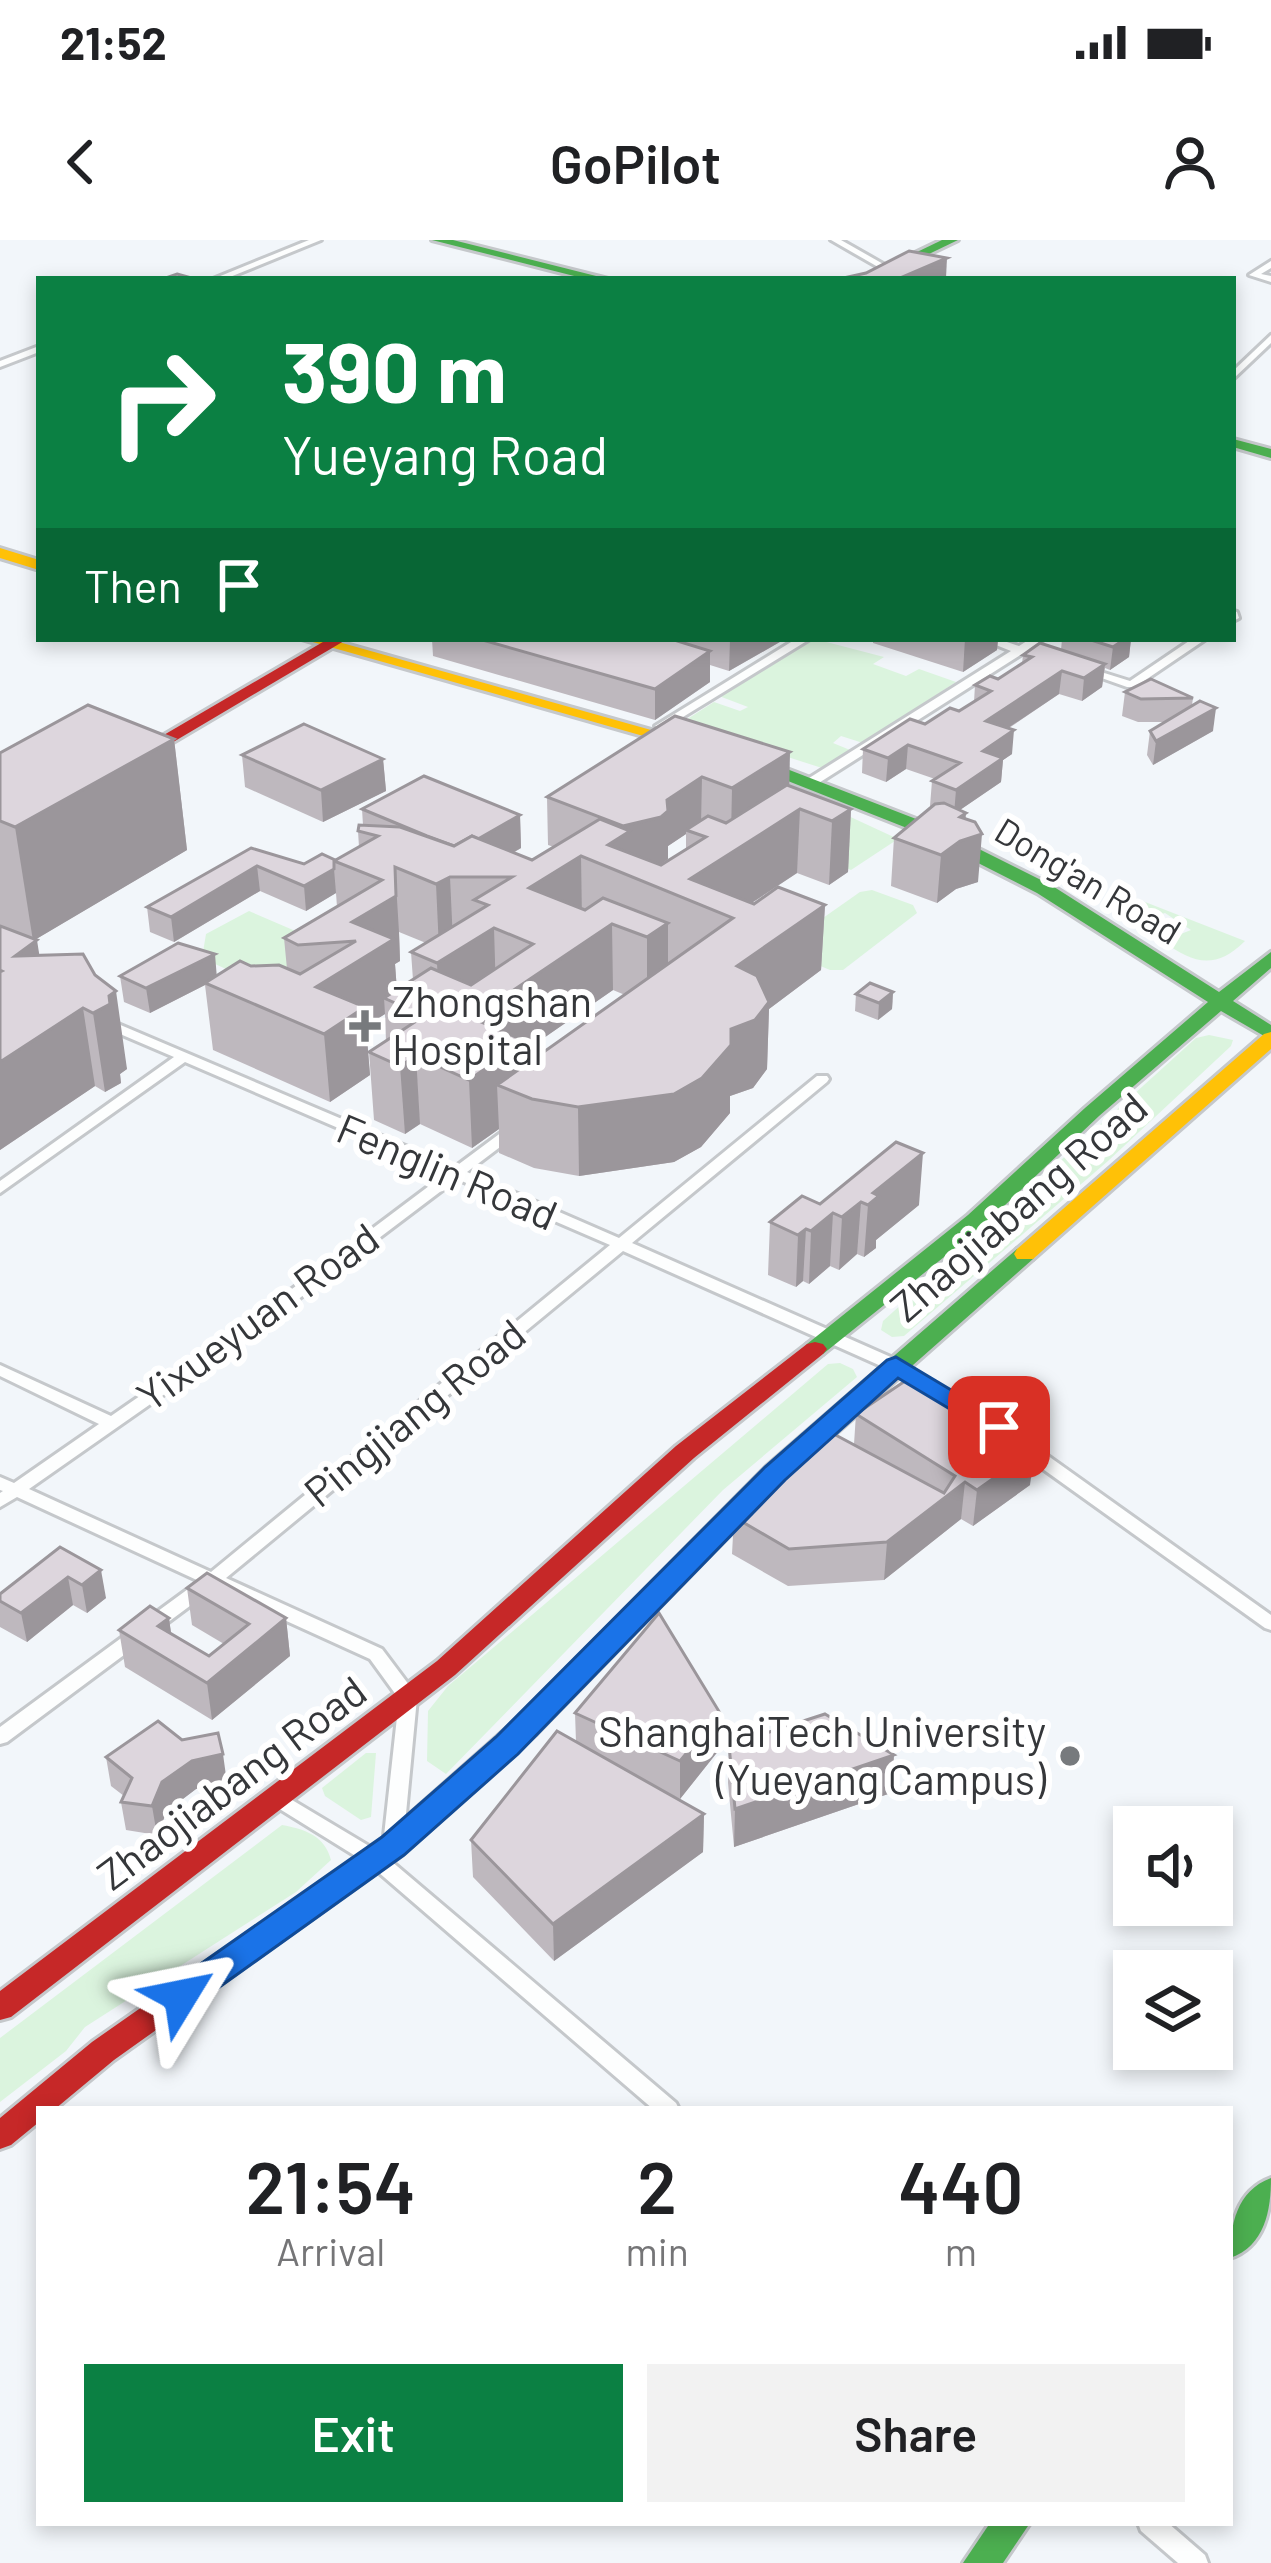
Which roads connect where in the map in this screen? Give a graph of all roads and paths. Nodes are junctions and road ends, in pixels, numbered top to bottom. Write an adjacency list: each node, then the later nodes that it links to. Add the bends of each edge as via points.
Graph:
1 (316, 240): 7 (street)
2 (438, 240): 8 (main road)
3 (835, 240): 6 (street)
4 (952, 240): 6 (main road)
5 (1271, 264): 9 (street, via 1253,275)
6 (877, 274)
7 (225, 276)
8 (589, 276)
9 (1271, 278)
10 (1271, 338): 13 (street)
11 (36, 350): 12 (street)
12 (0, 364)
13 (1236, 373)
14 (1236, 444): 15 (main road)
15 (1271, 454)
16 (0, 554): 17 (main road)
17 (36, 564)
18 (324, 642): 30 (main road)
19 (330, 642): 29 (main road, Dong'an Road)
20 (799, 642): 28 (street)
21 (996, 642): 24 (street)
22 (1033, 642): 24 (street)
23 (1196, 642): 26 (street, via 1131,685)
24 (1020, 650): 25 (street); 31 (street)
25 (1042, 657)
26 (1065, 664)
27 (711, 674): 28 (street)
28 (734, 681): 29 (street)
29 (650, 732): 31 (main road, Dong'an Road)
30 (115, 769)
31 (810, 783): 33 (main road, Dong'an Road, via 1044,889)
32 (1271, 958): 33 (main road, Zhaojiabang Road)
33 (1223, 1004): 35 (main road, Dong'an Road); 42 (main road, Zhaojiabang Road, via 976,1220)
34 (81, 1012): 36 (street, Fenglin Road)
35 (1271, 1036): 43 (main road, Zhaojiabang Road)
36 (182, 1058): 39 (street, Fenglin Road); 40 (street)
37 (822, 1079): 41 (street, Pingjiang Road)
38 (537, 1113): 39 (street, Yixueyuan Road)
39 (451, 1174): 41 (street, Fenglin Road); 45 (street, Yixueyuan Road)
40 (0, 1188)
41 (619, 1245): 42 (street, Fenglin Road); 47 (street, Pingjiang Road)
42 (828, 1335): 43 (street, Fenglin Road); 49 (main road, Zhaojiabang Road)
43 (896, 1366): 48 (street, Fenglin Road); 52 (main road, Zhaojiabang Road, via 775,1473 507,1745)
44 (0, 1370): 45 (street)
45 (112, 1423): 46 (street, Yixueyuan Road)
46 (5, 1491): 47 (street)
47 (212, 1580): 49 (street, via 376,1654); 50 (street, Pingjiang Road)
48 (1271, 1624)
49 (408, 1698): 51 (main road, Zhaojiabang Road); 52 (street)
50 (0, 1737)
51 (277, 1798): 52 (street); 53 (main road, Zhaojiabang Road)
52 (385, 1853): 55 (main road, Zhaojiabang Road); 56 (street)
53 (0, 2008)
54 (36, 2106): 57 (main road, Zhaojiabang Road)
55 (36, 2106)
56 (665, 2106)
57 (0, 2136)
58 (1271, 2192): 59 (main road)
59 (1233, 2240)
60 (1010, 2526): 62 (main road)
61 (1153, 2526): 63 (street)
62 (981, 2563)
63 (1196, 2563)

